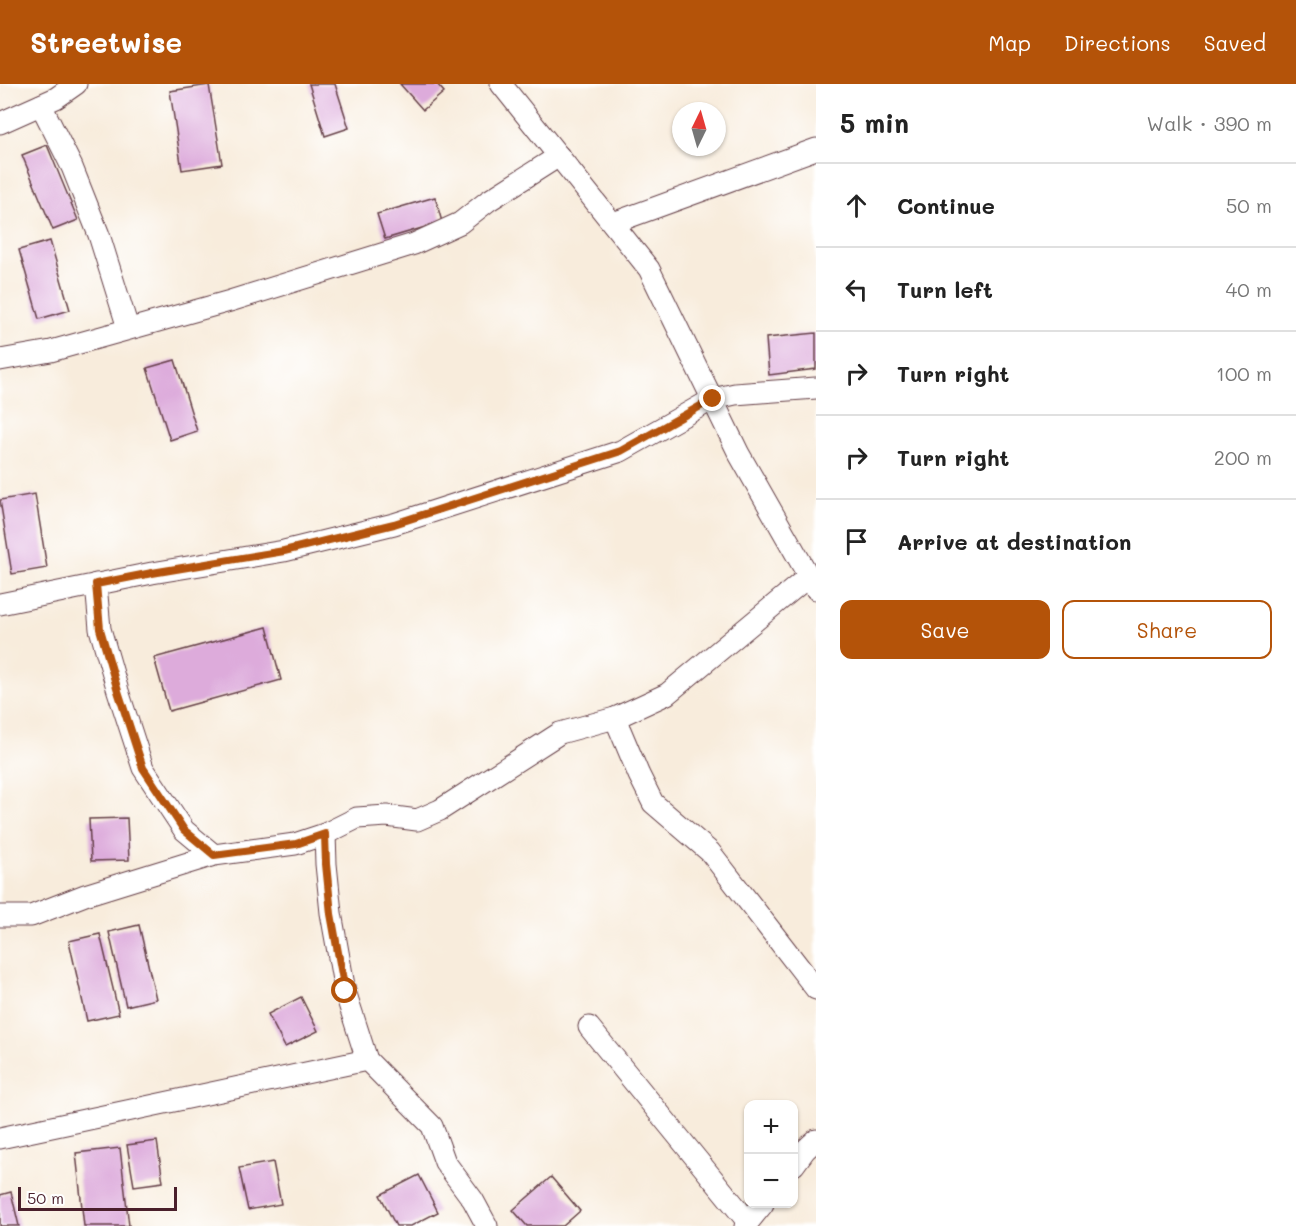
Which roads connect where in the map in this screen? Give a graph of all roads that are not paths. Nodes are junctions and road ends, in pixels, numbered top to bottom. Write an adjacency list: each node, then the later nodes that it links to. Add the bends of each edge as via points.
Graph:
1 (76, 84): 3 (street)
2 (501, 84): 6 (street)
3 (41, 105): 4 (street); 8 (street, via 72,167 99,235)
4 (0, 123)
5 (816, 149): 7 (street)
6 (559, 156): 7 (street); 8 (street, via 460,223 414,244)
7 (613, 223): 11 (street, via 649,269)
8 (128, 328): 9 (street, via 51,351)
9 (0, 360)
10 (816, 388): 11 (street)
11 (713, 399): 12 (street); 13 (street, via 621,451 394,524 284,551)
12 (813, 583): 15 (street, via 667,694)
13 (96, 584): 14 (street); 17 (street, via 100,629 143,768 184,830)
14 (0, 604)
15 (615, 718): 16 (street, via 560,733 440,810 417,820 357,818); 19 (street, via 653,803 710,852)
16 (325, 834): 17 (street, via 296,844); 21 (street, via 331,914 345,991)
17 (214, 855): 18 (street, via 31,916)
18 (0, 916)
19 (816, 988)
20 (589, 1027): 26 (street)
21 (367, 1060): 22 (street); 27 (street, via 432,1126 445,1162)
22 (0, 1138)
23 (816, 1140): 24 (street)
24 (798, 1160)
25 (759, 1208): 26 (street)
26 (747, 1224)
27 (487, 1226)

